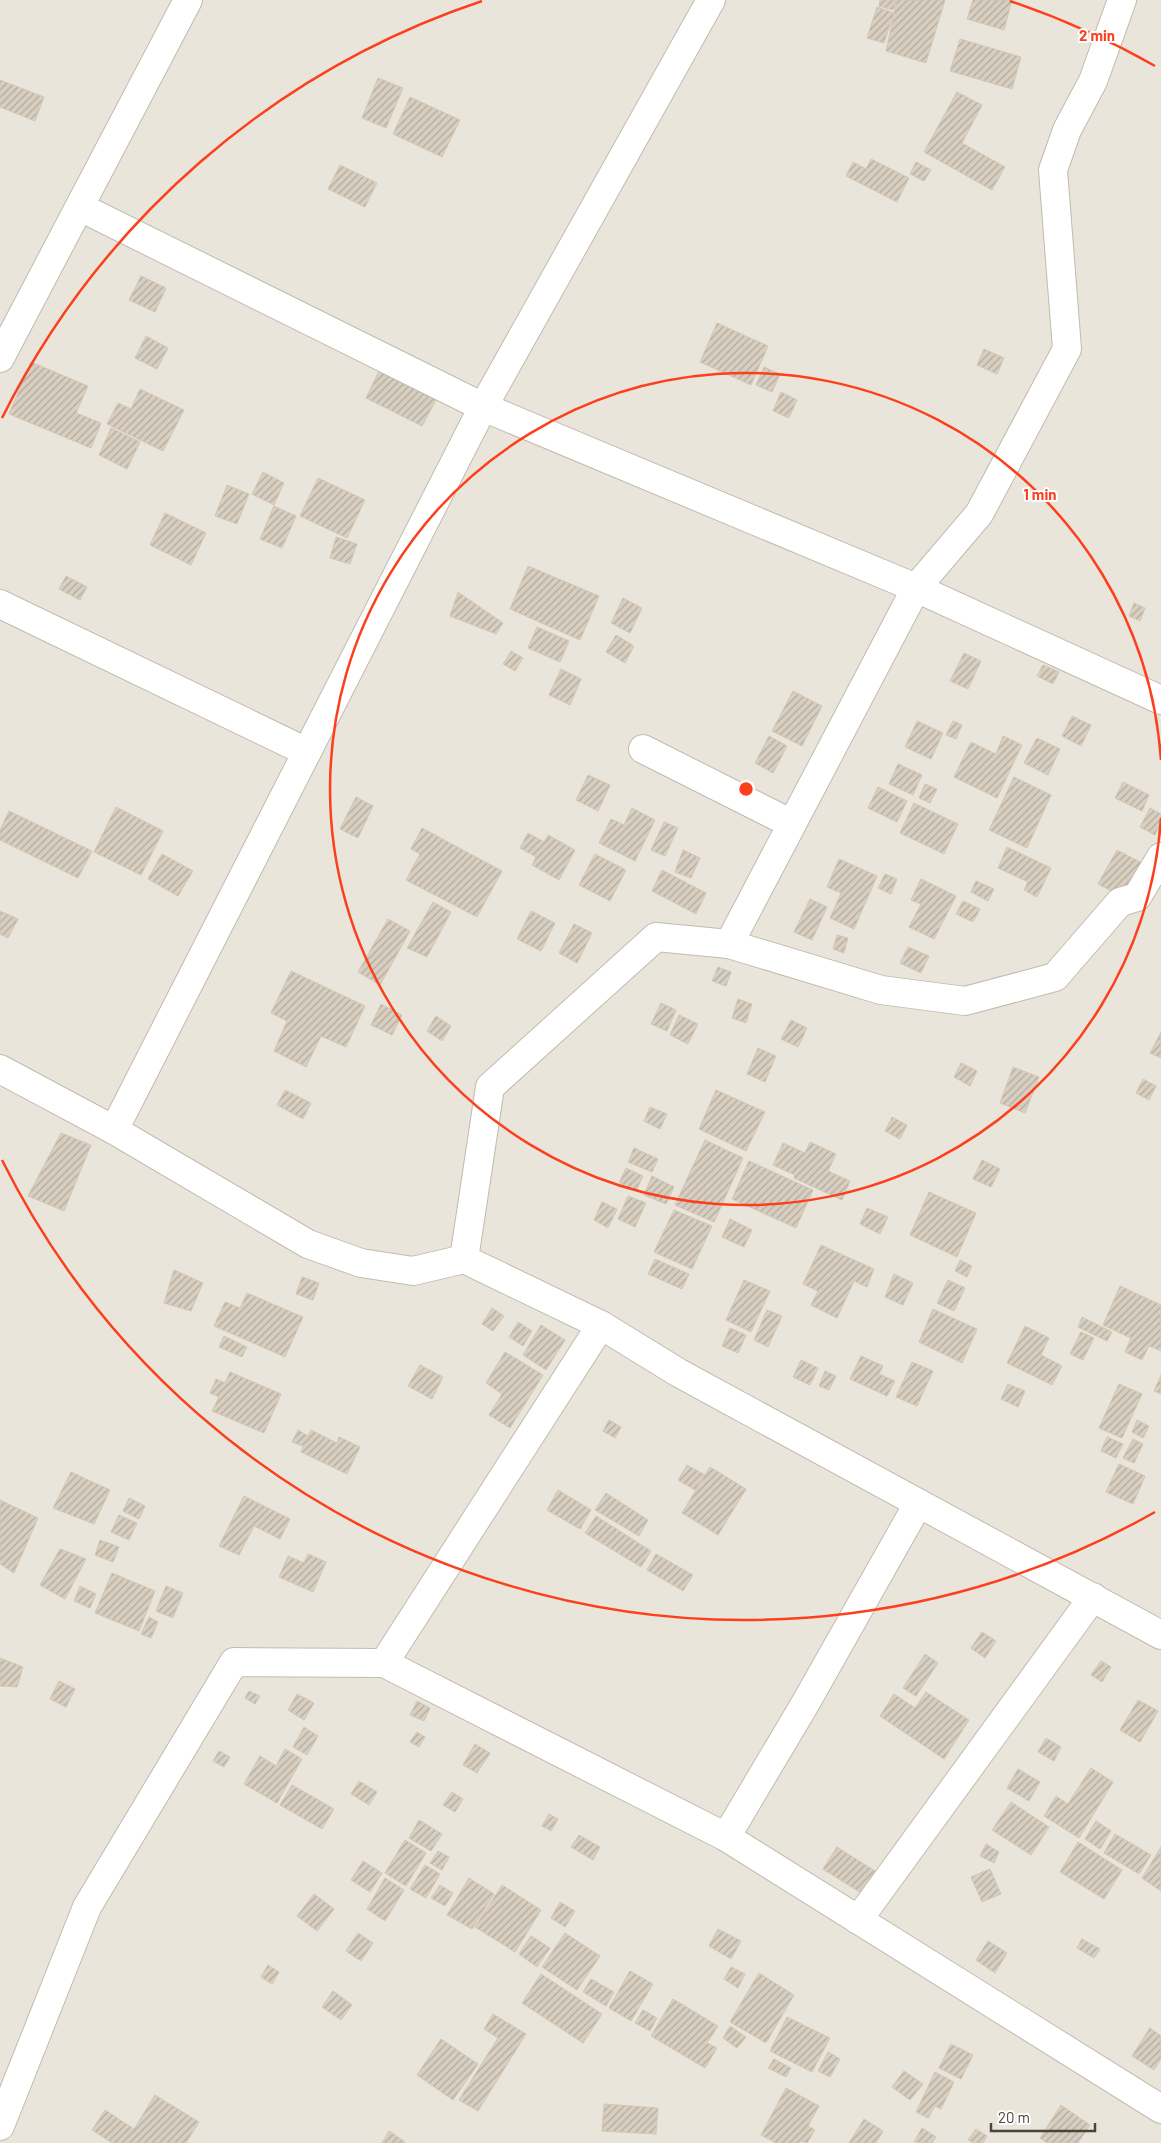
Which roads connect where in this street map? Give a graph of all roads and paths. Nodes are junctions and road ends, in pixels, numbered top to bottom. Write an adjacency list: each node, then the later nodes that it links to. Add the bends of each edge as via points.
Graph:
1 (188, 0): 4 (street)
2 (711, 0): 6 (street)
3 (1122, 0): 7 (street, via 1093,81 1067,130 1053,170 1067,350 980,514)
4 (80, 207): 5 (street); 6 (street)
5 (0, 358)
6 (483, 408): 7 (street); 11 (street)
7 (916, 588): 9 (street); 12 (street)
8 (0, 604): 11 (street)
9 (1161, 700)
10 (643, 749): 12 (street)
11 (307, 752): 16 (street)
12 (792, 824): 14 (street)
13 (1161, 857): 14 (street, via 1136,897 1120,902 1055,977 965,1001 881,990)
14 (729, 944): 17 (street, via 656,937 490,1087)
15 (0, 1069): 16 (street)
16 (114, 1130): 17 (street, via 308,1244 361,1263 413,1271)
17 (464, 1259): 18 (street)
18 (601, 1325): 19 (street, via 678,1373); 22 (street)
19 (918, 1504): 20 (street); 23 (street)
20 (1093, 1597): 21 (street); 24 (street)
21 (1161, 1635)
22 (384, 1663): 23 (street); 26 (street, via 234,1662 87,1907)
23 (726, 1837): 24 (street)
24 (858, 1920): 25 (street)
25 (1161, 2109)
26 (0, 2126)

